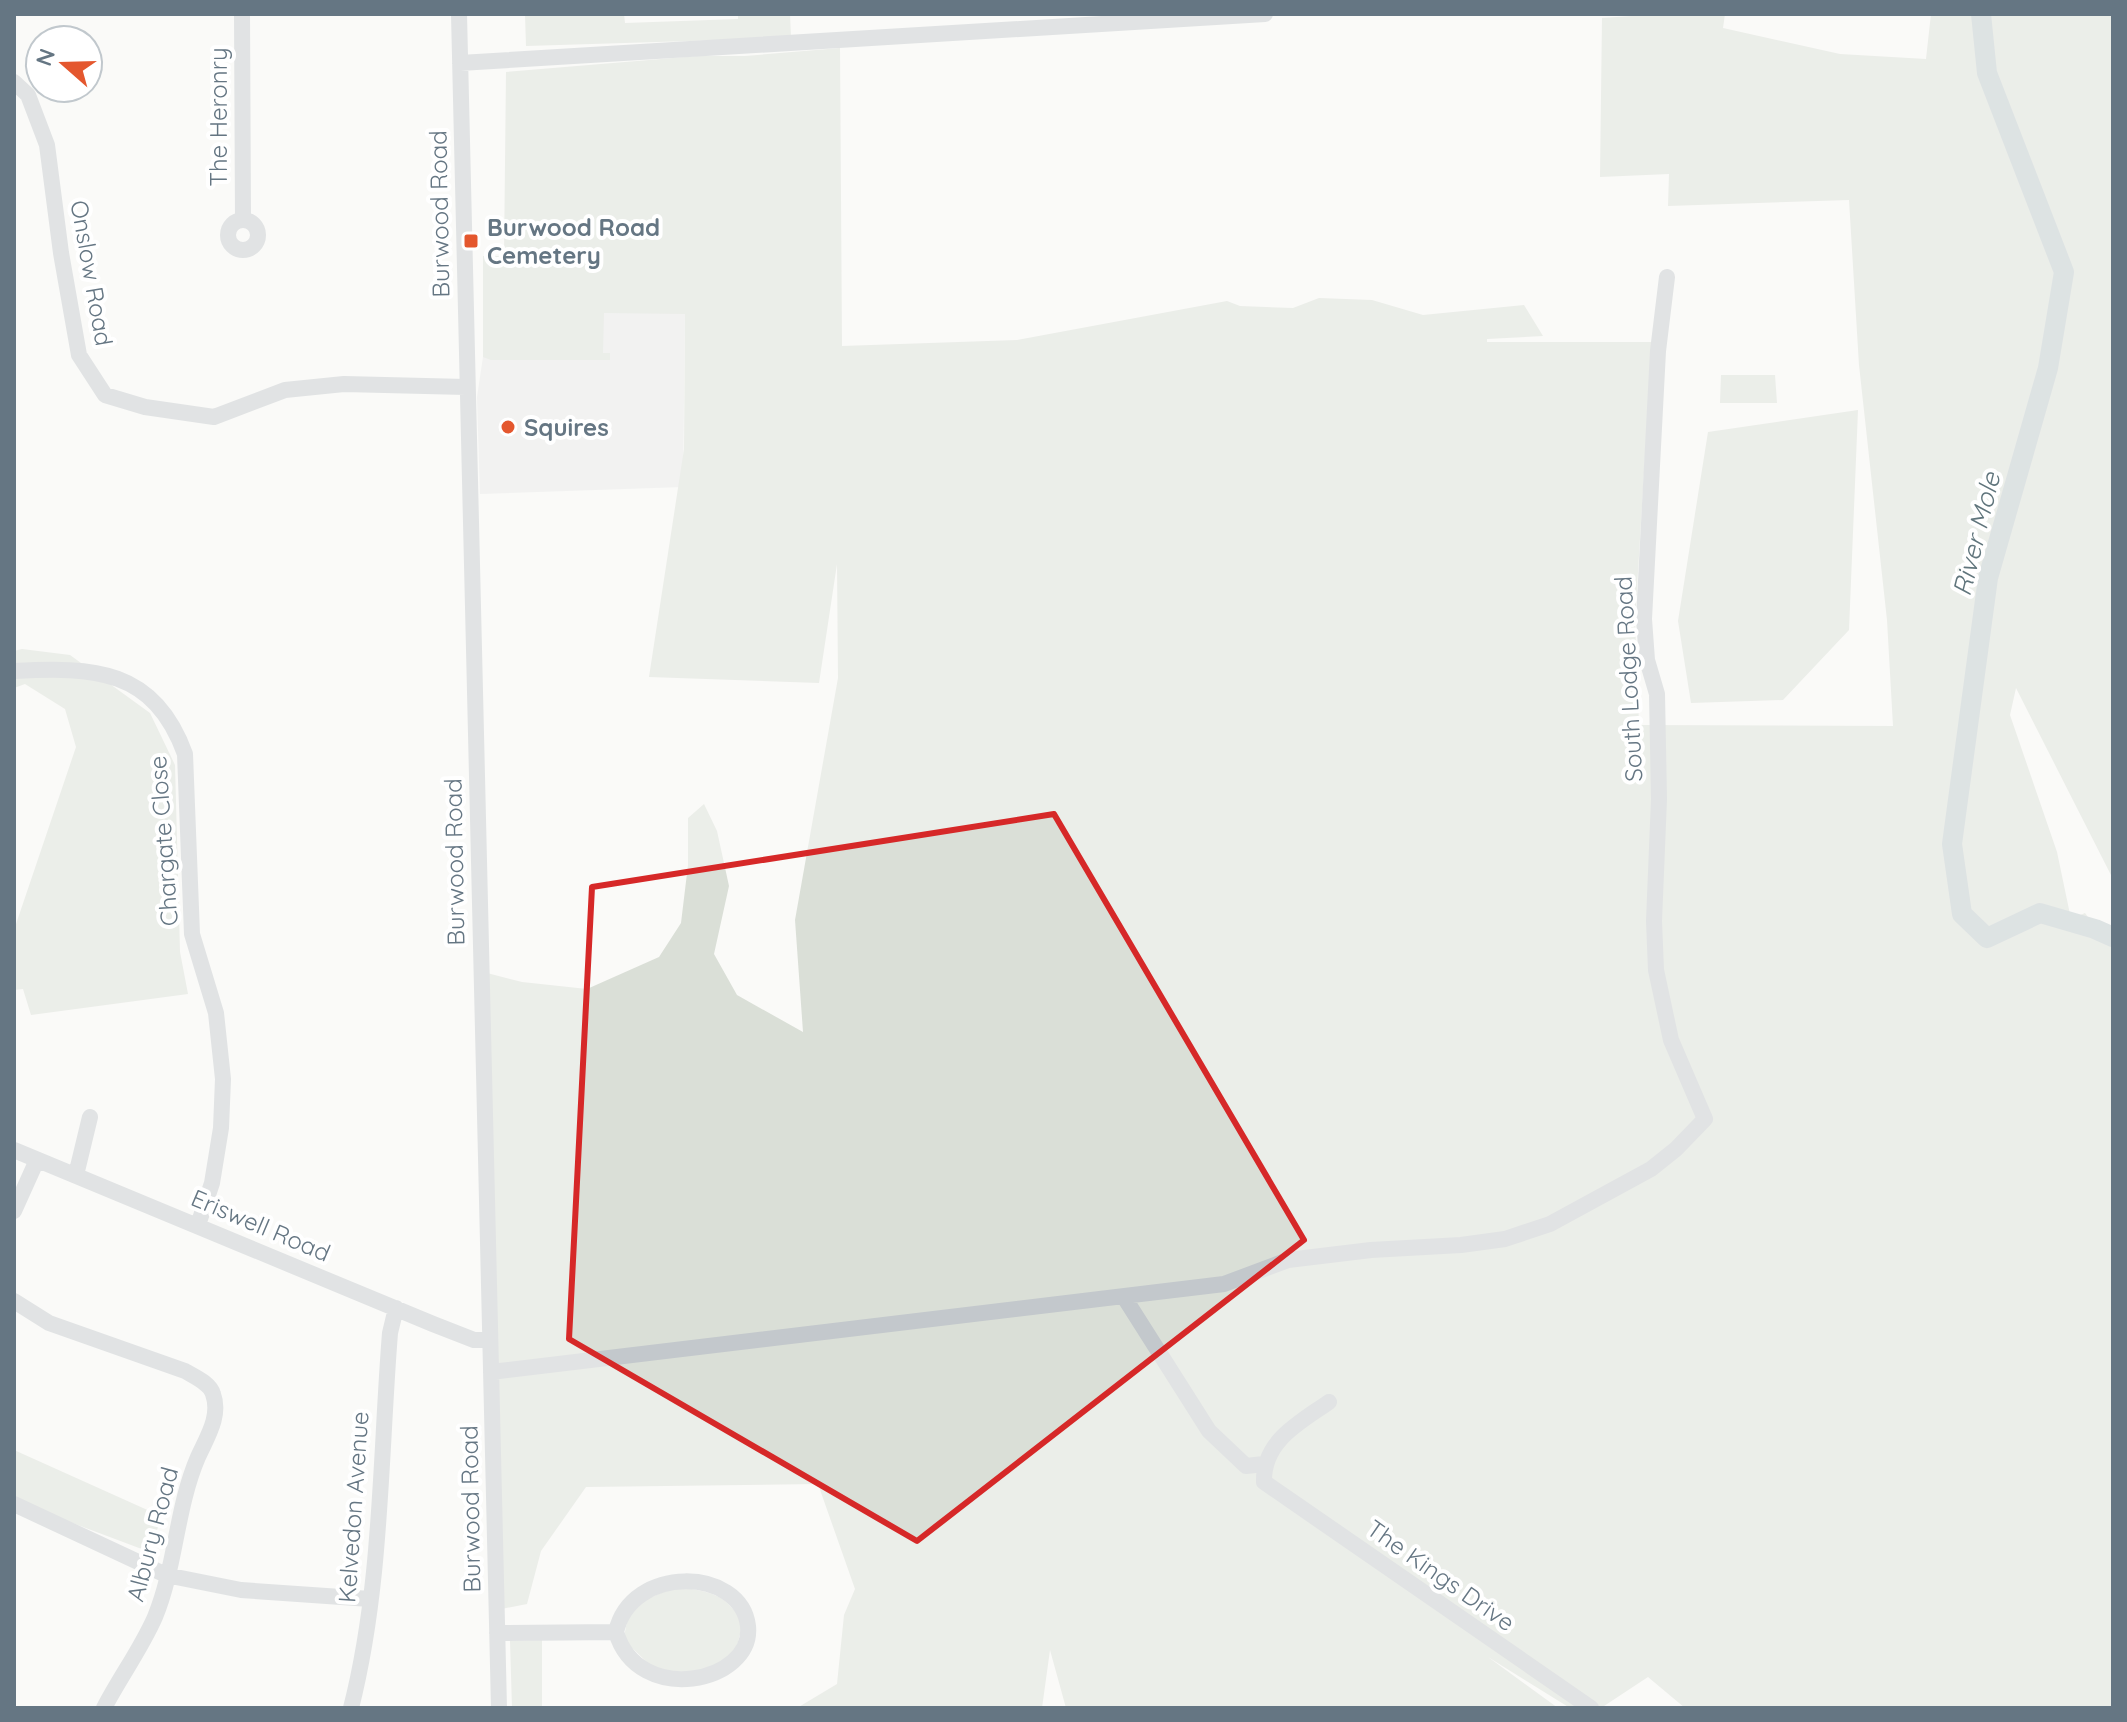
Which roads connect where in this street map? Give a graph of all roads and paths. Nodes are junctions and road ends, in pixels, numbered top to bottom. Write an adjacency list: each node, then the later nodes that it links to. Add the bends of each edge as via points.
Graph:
1 (242, 14): 6 (street, The Heronry)
2 (459, 14): 4 (street, Burwood Road)
3 (1265, 14): 4 (street)
4 (460, 63): 8 (street, Burwood Road)
5 (14, 82): 8 (street, Onslow Road, via 28,95 47,145 79,355 105,395 214,417 285,390 344,384)
6 (243, 220)
7 (1667, 277): 16 (street, South Lodge Road, via 1658,351 1644,619 1647,660 1657,694 1656,970 1671,1040 1705,1119 1651,1169 1550,1224 1505,1239 1288,1260 1224,1284)
8 (466, 387): 19 (street, Burwood Road)
9 (14, 671): 15 (street, Chargate Close, via 75,669 146,692 163,711 185,754 192,934 216,1013 223,1079 212,1183)
10 (90, 1117): 13 (street)
11 (14, 1150): 12 (street, Eriswell Road)
12 (37, 1160): 13 (street, Eriswell Road); 14 (street)
13 (76, 1175): 15 (street, Eriswell Road)
14 (14, 1211)
15 (198, 1225): 18 (street, Eriswell Road)
16 (1124, 1297): 20 (street); 23 (street, The Kings Drive, via 1209,1431)
17 (14, 1301): 26 (street, Albury Road, via 49,1323 185,1371 213,1391 214,1422 187,1487)
18 (396, 1308): 19 (street, Eriswell Road, via 469,1338); 27 (street, Kelvedon Avenue)
19 (490, 1340): 20 (street, Burwood Road)
20 (491, 1372): 29 (street, Burwood Road)
21 (1329, 1402): 22 (street, via 1280,1438)
22 (1264, 1464): 23 (street); 24 (street)
23 (1246, 1466): 24 (street, The Kings Drive)
24 (1264, 1482): 33 (street, The Kings Drive)
25 (14, 1504): 26 (street)
26 (166, 1575): 27 (street, via 241,1590); 30 (street, Albury Road, via 153,1621)
27 (370, 1599): 31 (street, Kelvedon Avenue)
28 (616, 1632): 28 (street, via 622,1612 636,1597 680,1581 732,1597 746,1618 748,1634 742,1651 728,1665 682,1679 655,1675 636,1665 623,1652); 29 (street)
29 (497, 1633): 32 (street, Burwood Road)
30 (104, 1708)
31 (351, 1708)
32 (499, 1708)
33 (1591, 1708)

